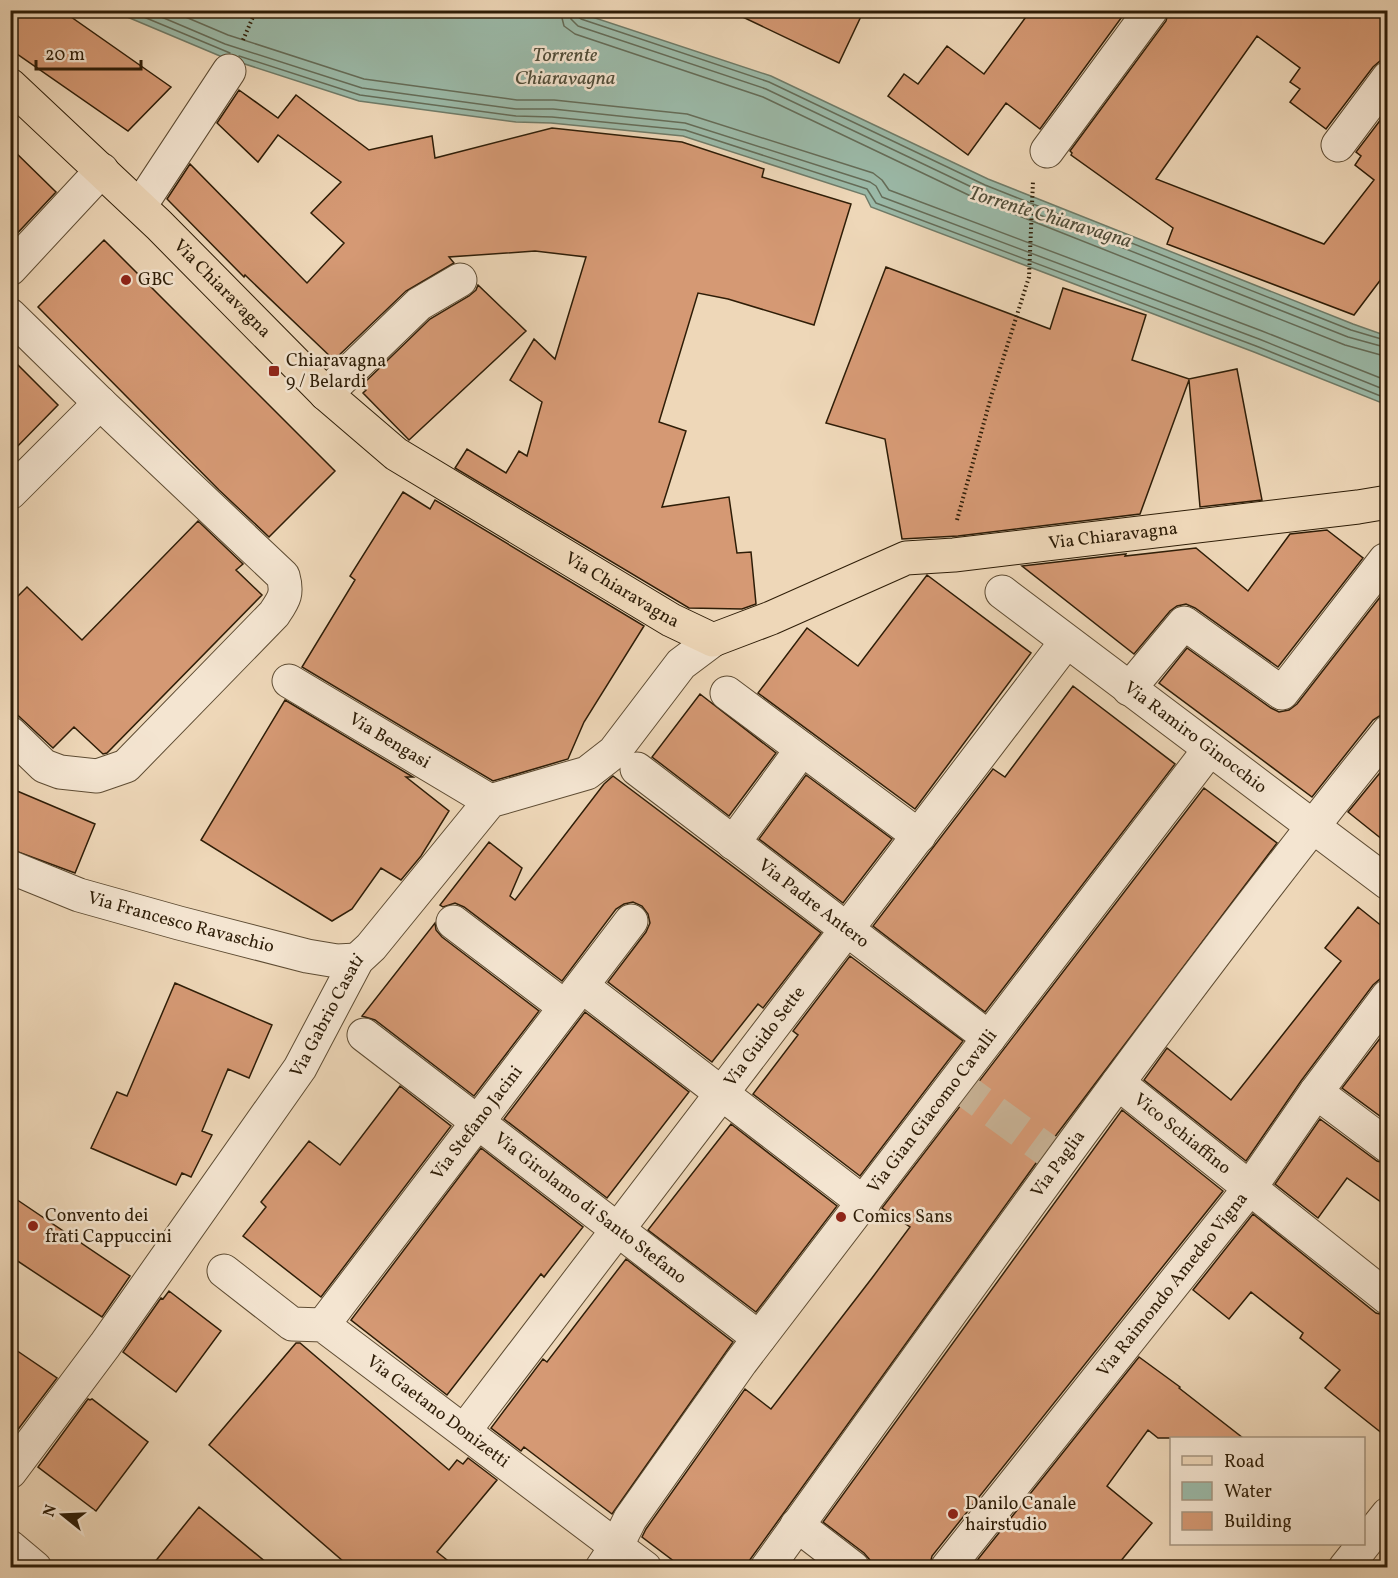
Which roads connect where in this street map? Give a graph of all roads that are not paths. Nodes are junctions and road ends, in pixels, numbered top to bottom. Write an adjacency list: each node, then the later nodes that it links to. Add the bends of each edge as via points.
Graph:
1 (1150, 10): 6 (street)
2 (229, 71): 8 (street)
3 (1388, 78): 5 (street)
4 (10, 85): 7 (main road, Via Chiaravagna)
5 (1338, 145)
6 (1040, 164)
7 (102, 170): 8 (main road, Via Chiaravagna); 9 (street)
8 (140, 206): 12 (main road, Via Chiaravagna)
9 (10, 269)
10 (460, 280): 12 (street, via 419,304)
11 (10, 315): 13 (street)
12 (326, 394): 18 (main road, Via Chiaravagna, via 396,454 671,620)
13 (100, 403): 14 (street); 24 (street, via 283,576 287,589 274,614 126,766 97,776 60,772 44,766)
14 (10, 493)
15 (1388, 501): 18 (main road, Via Chiaravagna, via 906,558)
16 (1388, 561): 21 (street, via 1282,693 1184,623)
17 (1002, 592): 19 (street, Via Ramiro Ginocchio)
18 (713, 640): 28 (street, via 681,664 614,752 587,773)
19 (1066, 642): 21 (street, Via Ramiro Ginocchio); 30 (street, Via Guido Sette)
20 (290, 681): 28 (street, Via Bengasi)
21 (1129, 689): 26 (street, Via Ramiro Ginocchio)
22 (727, 693): 25 (street)
23 (1388, 732): 29 (street, Via Paglia)
24 (10, 733)
25 (802, 749): 30 (street); 31 (street)
26 (1209, 750): 29 (street, Via Ramiro Ginocchio); 41 (street, Via Gian Giacomo Cavalli)
27 (637, 769): 31 (street, Via Padre Antero)
28 (490, 801): 37 (street, Via Gabrio Casati)
29 (1312, 825): 33 (street, Via Ramiro Ginocchio); 42 (street, Via Paglia)
30 (919, 836): 36 (street, Via Guido Sette)
31 (733, 843): 36 (street, Via Padre Antero)
32 (10, 867): 37 (street, Via Francesco Ravaschio, via 79,895 179,923 307,956)
33 (1388, 883)
34 (631, 921): 39 (street, Via Stefano Jacini)
35 (453, 922): 39 (street)
36 (847, 930): 41 (street, Via Padre Antero); 44 (street, Via Guido Sette)
37 (357, 960): 55 (street, Via Gabrio Casati, via 300,1068 105,1345)
38 (1388, 996): 43 (street, Via Raimondo Amedeo Vigna)
39 (574, 997): 44 (street); 45 (street, Via Stefano Jacini)
40 (364, 1035): 45 (street, Via Girolamo di Santo Stefano)
41 (989, 1038): 48 (street, Via Gian Giacomo Cavalli)
42 (1118, 1083): 47 (street, Vico Schiaffino); 56 (street, Via Paglia)
43 (1316, 1092): 46 (street); 47 (street, Via Raimondo Amedeo Vigna)
44 (722, 1093): 48 (street); 49 (street, Via Guido Sette)
45 (478, 1122): 49 (street, Via Girolamo di Santo Stefano); 52 (street, Via Stefano Jacini)
46 (1388, 1146)
47 (1249, 1189): 51 (street, Vico Schiaffino); 64 (street, Via Raimondo Amedeo Vigna)
48 (864, 1203): 53 (street, Via Gian Giacomo Cavalli)
49 (618, 1230): 53 (street, Via Girolamo di Santo Stefano); 54 (street, Via Guido Sette)
50 (224, 1271): 52 (street, via 292,1324)
51 (1388, 1298)
52 (323, 1325): 54 (street, Via Gaetano Donizetti)
53 (759, 1338): 59 (street, Via Gian Giacomo Cavalli, via 630,1519)
54 (464, 1431): 59 (street, Via Gaetano Donizetti)
55 (10, 1472)
56 (797, 1525): 62 (street, Via Paglia); 63 (street)
57 (1382, 1532): 65 (street)
58 (10, 1547): 60 (street)
59 (609, 1557): 61 (street, Via Gaetano Donizetti)
60 (35, 1568)
61 (645, 1568)
62 (766, 1568)
63 (853, 1568)
64 (947, 1568)
65 (1345, 1568)

